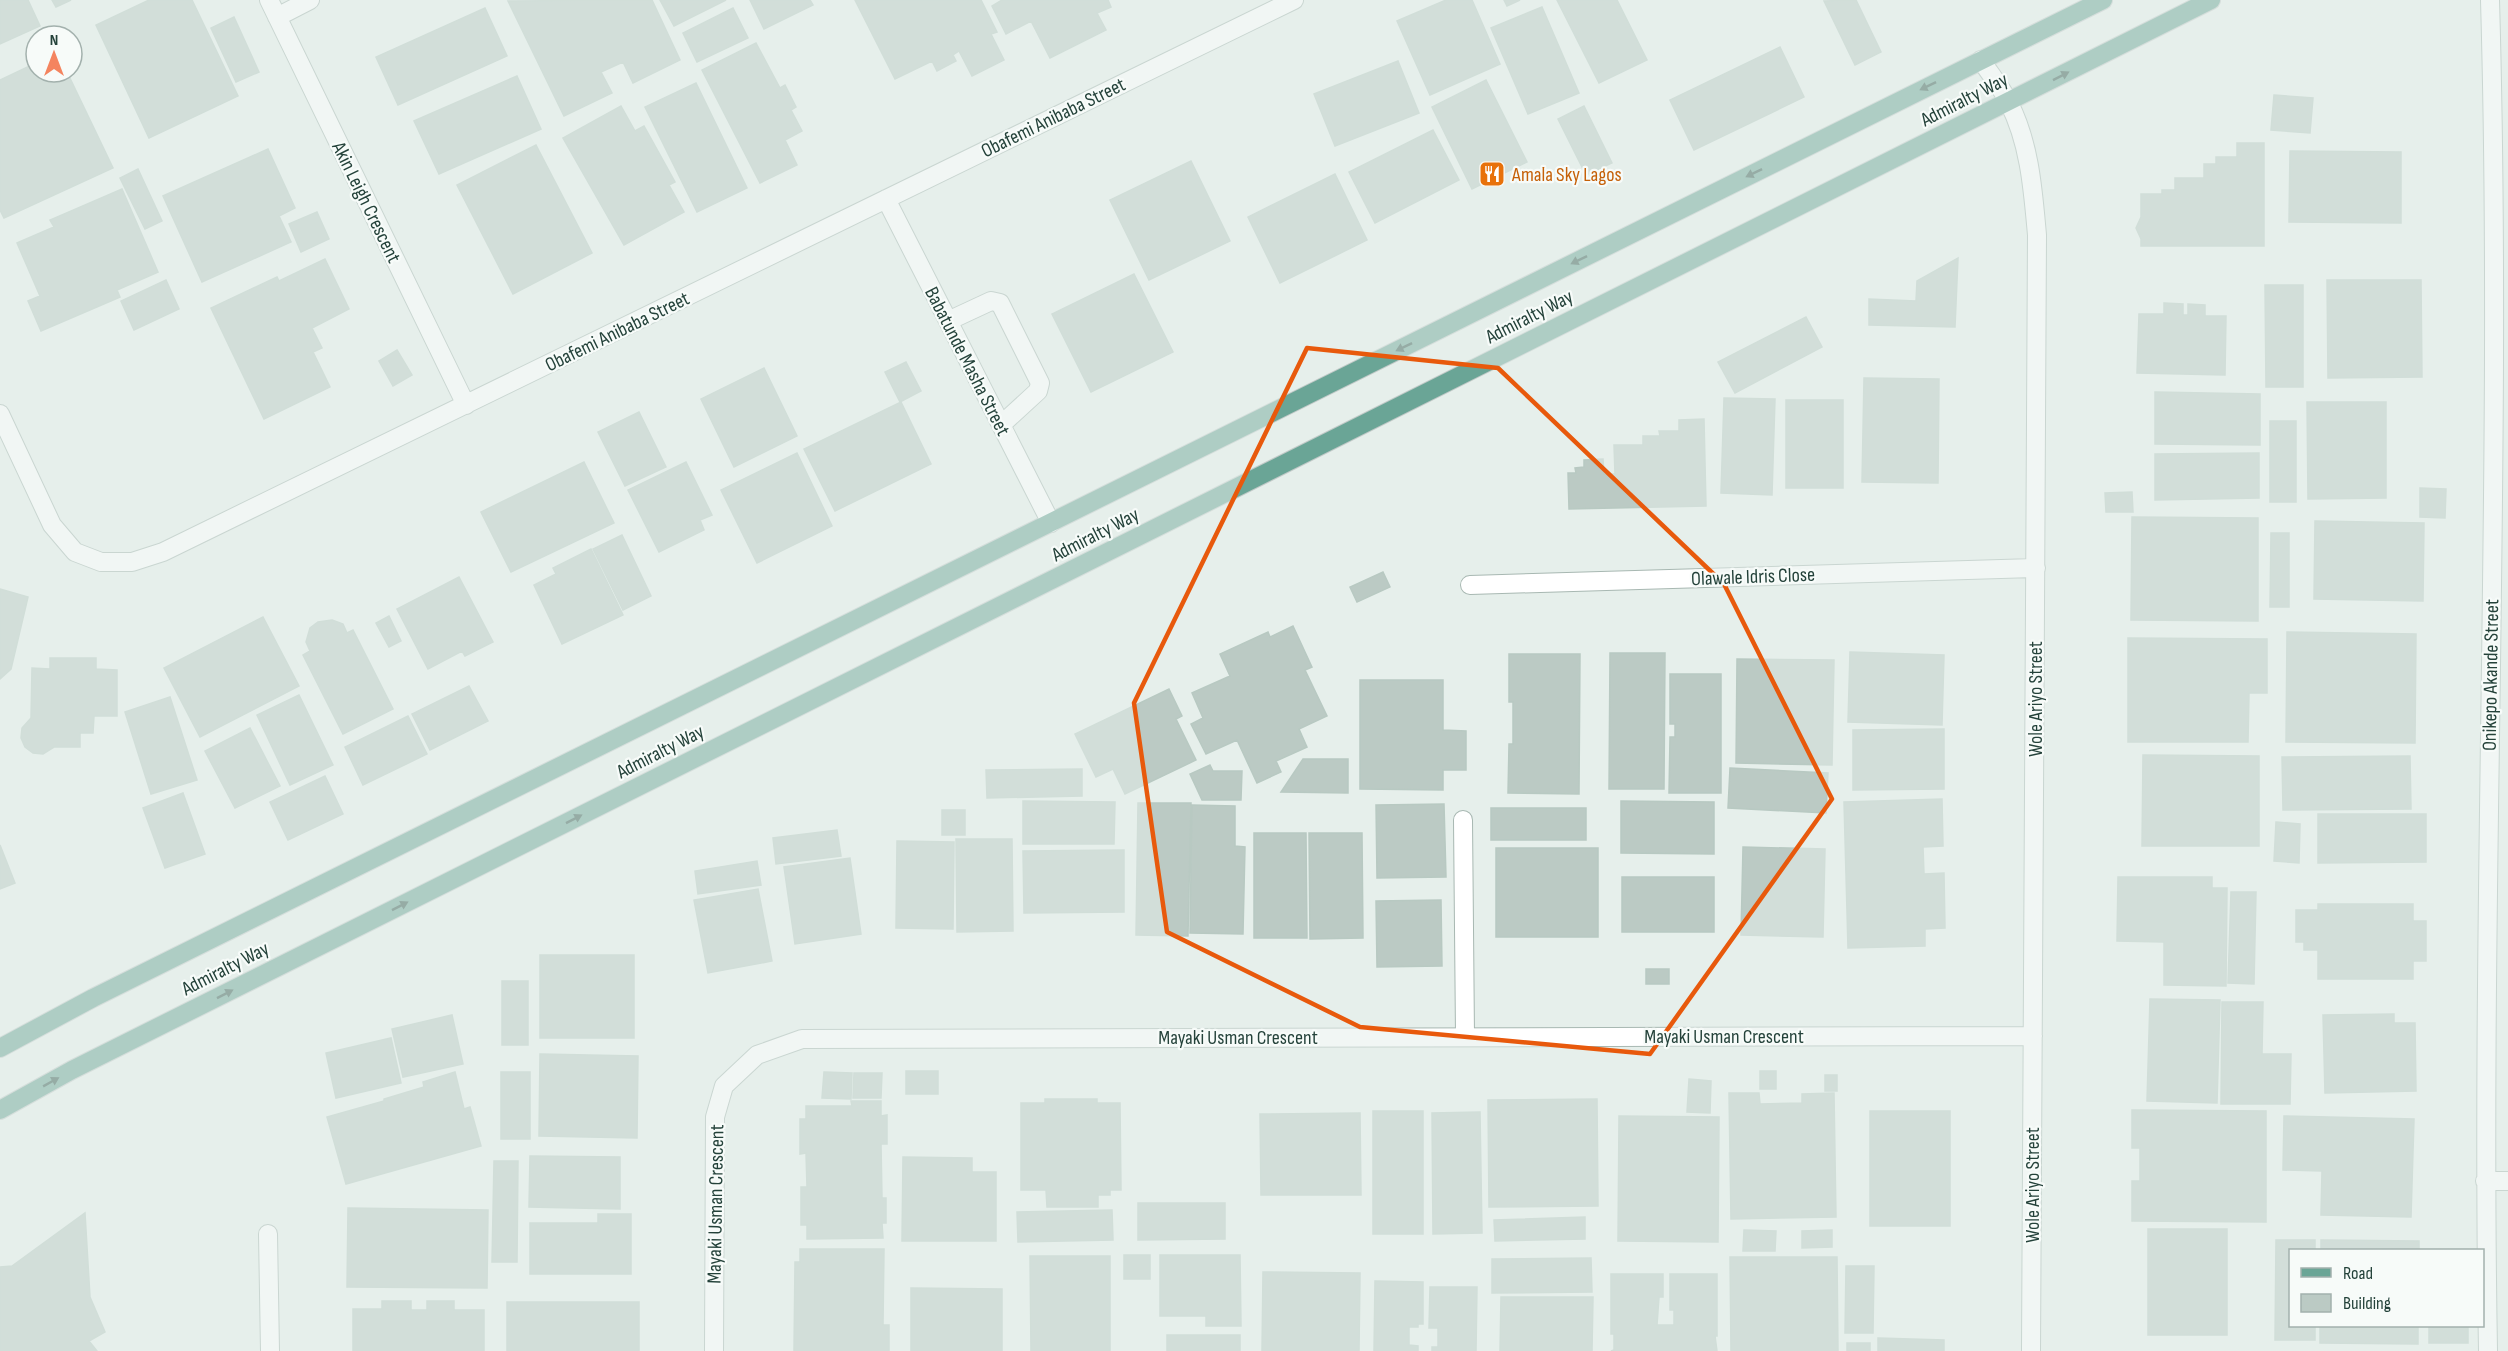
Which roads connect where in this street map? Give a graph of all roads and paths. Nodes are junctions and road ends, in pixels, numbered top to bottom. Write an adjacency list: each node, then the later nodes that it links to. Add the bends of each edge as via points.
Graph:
1 (269, 0): 7 (street, Akin Leigh Crescent)
2 (310, 0): 7 (street)
3 (1294, 0): 11 (street, Obafemi Anibaba Street)
4 (2103, 0): 8 (main road, Admiralty Way)
5 (2211, 0): 9 (main road, Admiralty Way, one-way to 5)
6 (2490, 0): 10 (street, Onikepo Akande Street)
7 (277, 17): 13 (street, Akin Leigh Crescent)
8 (1981, 60): 9 (street, Wole Ariyo Street); 16 (main road, Admiralty Way, one-way to 16)
9 (2009, 102): 17 (street, Wole Ariyo Street, via 2026,151 2037,235); 23 (main road, Admiralty Way, one-way to 9, via 72,1070)
10 (2501, 174): 24 (street, Onikepo Akande Street)
11 (886, 199): 12 (street, Babatunde Masha Street); 13 (street, Obafemi Anibaba Street)
12 (948, 321): 15 (street, Babatunde Masha Street); 15 (street, via 995,301 999,303 1030,363 1041,387)
13 (466, 405): 14 (street, Obafemi Anibaba Street, via 163,552 132,562 101,562 75,552 52,525)
14 (0, 414)
15 (1001, 425): 16 (street, Babatunde Masha Street)
16 (1051, 523): 22 (main road, Admiralty Way)
17 (2036, 568): 18 (street, Olawale Idris Close); 21 (street, Wole Ariyo Street)
18 (1470, 585)
19 (1463, 820): 20 (street)
20 (1465, 1036): 21 (street, Mayaki Usman Crescent); 28 (street, Mayaki Usman Crescent, via 802,1039 757,1055 724,1086 716,1117)
21 (2033, 1036): 29 (street, Wole Ariyo Street)
22 (0, 1048)
23 (0, 1110)
24 (2485, 1181): 25 (street); 30 (street, Onikepo Akande Street)
25 (2508, 1181)
26 (268, 1234): 27 (street)
27 (270, 1351)
28 (714, 1351)
29 (2031, 1351)
30 (2488, 1351)

